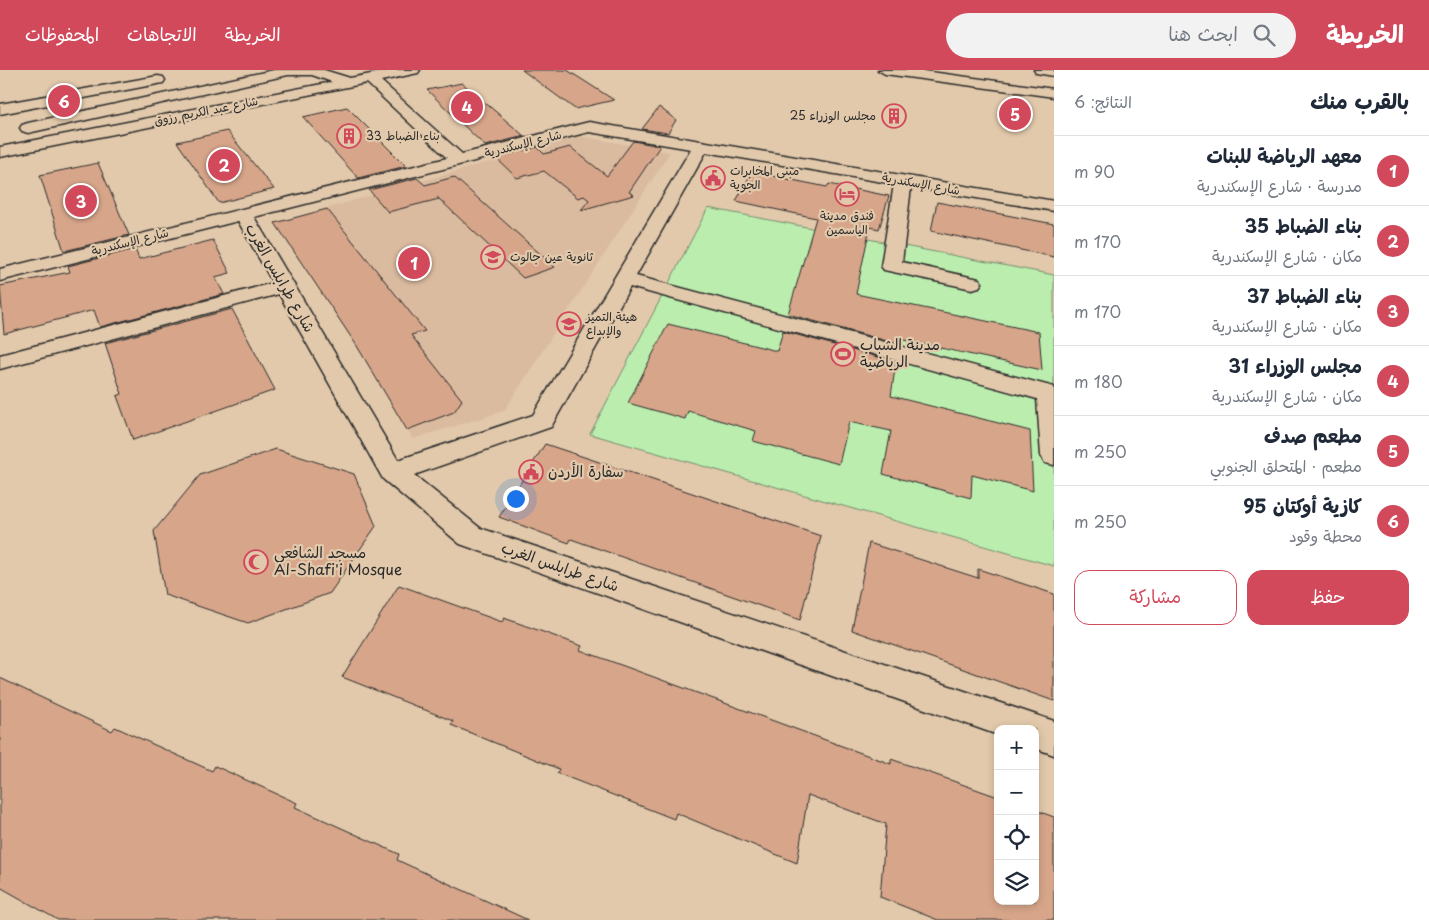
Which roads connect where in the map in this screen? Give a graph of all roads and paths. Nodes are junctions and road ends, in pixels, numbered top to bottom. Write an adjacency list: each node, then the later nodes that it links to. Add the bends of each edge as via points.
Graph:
1 (413, 70): 6 (main road, شارع عبد الكريم رزوق)
2 (885, 70): 8 (main road)
3 (1041, 70): 4 (main road)
4 (1054, 72)
5 (174, 77): 9 (main road)
6 (370, 78): 7 (main road, شارع عبد الكريم رزوق); 13 (main road)
7 (348, 83): 10 (main road, via 313,71 288,71); 12 (main road, شارع عبد الكريم رزوق)
8 (1054, 93)
9 (0, 109)
10 (13, 131)
11 (701, 146): 13 (main road, شارع الإسكندرية, via 589,127); 14 (main road, شارع الإسكندرية); 18 (main road)
12 (0, 152)
13 (458, 160): 16 (main road, شارع الإسكندرية)
14 (903, 180): 15 (main road, شارع الإسكندرية); 19 (main road, via 891,266)
15 (1054, 206)
16 (243, 213): 17 (main road, شارع الإسكندرية); 20 (main road, شارع طرابلس الغرب)
17 (0, 275)
18 (624, 279): 22 (main road, via 1049,394); 23 (main road, via 542,421)
19 (972, 283)
20 (285, 286): 21 (main road); 23 (main road, شارع طرابلس الغرب)
21 (0, 362)
22 (1054, 456)
23 (392, 472): 24 (main road, شارع طرابلس الغرب, via 470,536)
24 (1016, 725)
25 (1039, 732): 26 (main road)
26 (1054, 738)

